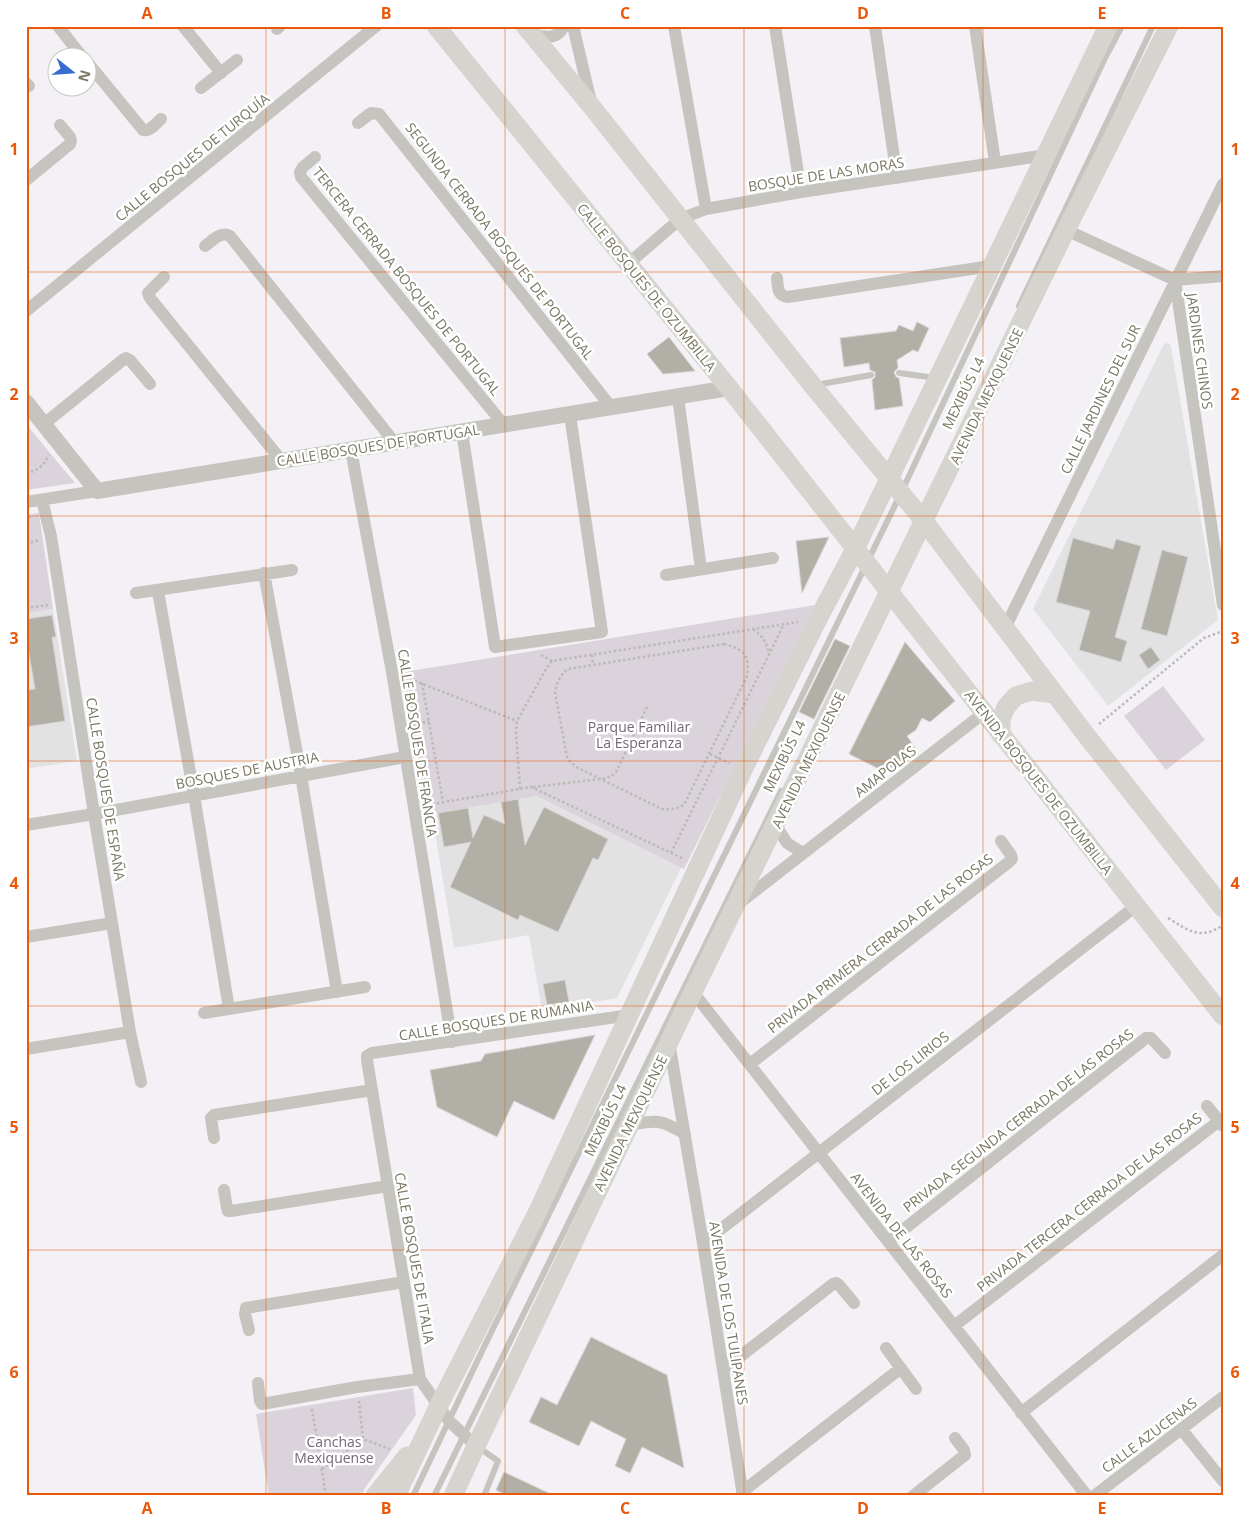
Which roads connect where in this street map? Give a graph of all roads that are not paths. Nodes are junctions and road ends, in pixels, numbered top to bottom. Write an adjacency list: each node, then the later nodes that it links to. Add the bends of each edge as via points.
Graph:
1 (58, 26): 16 (street)
2 (183, 26): 18 (street)
3 (376, 26): 43 (street, CALLE BOSQUES DE TURQUÍA)
4 (436, 26): 36 (main road, CALLE BOSQUES DE OZUMBILLA)
5 (564, 26): 15 (street, via 552,38)
6 (573, 26): 21 (street)
7 (674, 26): 32 (street)
8 (775, 26): 31 (street)
9 (875, 26): 28 (street)
10 (975, 26): 27 (street)
11 (1108, 26): 25 (main road)
12 (1122, 26): 60 (lane, MEXIBÚS L4)
13 (1153, 26): 42 (lane)
14 (1169, 26): 34 (main road, AVENIDA MEXIQUENSE)
15 (529, 31): 21 (main road)
16 (75, 48)
17 (237, 60): 18 (street)
18 (221, 72): 20 (street)
19 (98, 75): 22 (street, via 142,130 146,131)
20 (201, 88)
21 (592, 107): 33 (main road)
22 (161, 119)
23 (358, 123): 52 (street, SEGUNDA CERRADA BOSQUES DE PORTUGAL, via 371,113 380,114)
24 (60, 124): 29 (street, via 70,137 70,144)
25 (1047, 155): 27 (street, BOSQUE DE LAS MORAS); 37 (main road)
26 (315, 157): 55 (street, TERCERA CERRADA BOSQUES DE PORTUGAL, via 300,172 301,177)
27 (995, 162): 28 (street, BOSQUE DE LAS MORAS)
28 (897, 178): 31 (street, BOSQUE DE LAS MORAS)
29 (26, 180)
30 (1223, 184): 41 (street, CALLE JARDINES DEL SUR)
31 (801, 192): 32 (street, BOSQUE DE LAS MORAS)
32 (706, 209): 33 (street, BOSQUE DE LAS MORAS)
33 (680, 219): 36 (street, BOSQUE DE LAS MORAS); 48 (main road)
34 (1066, 230): 41 (street); 64 (main road, AVENIDA MEXIQUENSE)
35 (205, 246): 57 (street, via 222,234 230,236)
36 (628, 264): 49 (main road, CALLE BOSQUES DE OZUMBILLA)
37 (991, 266): 40 (street, via 788,297 779,293); 46 (main road)
38 (1223, 276): 41 (street)
39 (164, 277): 59 (street, via 148,293 150,298)
40 (776, 278)
41 (1175, 280): 74 (street, JARDINES CHINOS); 75 (street, CALLE JARDINES DEL SUR)
42 (1017, 310)
43 (26, 311)
44 (899, 373): 46 (lane)
45 (871, 375): 48 (lane)
46 (937, 379): 60 (main road)
47 (150, 384): 54 (street, via 126,358)
48 (813, 386): 60 (main road)
49 (729, 388): 50 (street, CALLE BOSQUES DE PORTUGAL); 65 (main road, CALLE BOSQUES DE OZUMBILLA)
50 (678, 397): 52 (street, CALLE BOSQUES DE PORTUGAL); 68 (street)
51 (26, 402): 54 (street)
52 (611, 407): 53 (street, CALLE BOSQUES DE PORTUGAL)
53 (570, 415): 55 (street, CALLE BOSQUES DE PORTUGAL); 56 (street, via 602,632 495,647)
54 (44, 424): 61 (street)
55 (504, 425): 56 (street, CALLE BOSQUES DE PORTUGAL)
56 (462, 432): 57 (street, CALLE BOSQUES DE PORTUGAL)
57 (395, 443): 58 (street, CALLE BOSQUES DE PORTUGAL)
58 (351, 450): 59 (street, CALLE BOSQUES DE PORTUGAL); 79 (street, CALLE BOSQUES DE FRANCIA)
59 (281, 460): 61 (street, CALLE BOSQUES DE PORTUGAL)
60 (895, 486): 64 (main road); 65 (main road)
61 (96, 491): 62 (street, CALLE BOSQUES DE PORTUGAL)
62 (42, 500): 63 (street, CALLE BOSQUES DE PORTUGAL); 83 (street, CALLE BOSQUES DE ESPAÑA, via 51,536)
63 (26, 502)
64 (920, 516): 71 (main road, AVENIDA MEXIQUENSE); 75 (main road)
65 (860, 556): 71 (main road, AVENIDA BOSQUES DE OZUMBILLA); 98 (main road, via 818,619 743,770); 132 (lane, MEXIBÚS L4)
66 (773, 558): 68 (street)
67 (292, 570): 69 (street)
68 (701, 570): 70 (street)
69 (264, 573): 72 (street); 80 (street)
70 (666, 575)
71 (885, 586): 77 (main road, AVENIDA BOSQUES DE OZUMBILLA); 85 (main road, AVENIDA MEXIQUENSE)
72 (158, 590): 73 (street); 82 (street)
73 (136, 593)
74 (1223, 605)
75 (1006, 628): 76 (main road)
76 (1054, 694): 78 (main road, via 1032,691 1016,696 1006,706 1001,719); 90 (main road)
77 (985, 712): 78 (main road, AVENIDA BOSQUES DE OZUMBILLA); 87 (street, AMAPOLAS)
78 (1001, 735): 89 (main road, AVENIDA BOSQUES DE OZUMBILLA)
79 (405, 757): 80 (street, BOSQUES DE AUSTRIA); 101 (street, CALLE BOSQUES DE FRANCIA)
80 (301, 775): 82 (street, BOSQUES DE AUSTRIA); 94 (street)
81 (786, 781): 135 (lane, MEXIBÚS L4)
82 (194, 795): 83 (street, BOSQUES DE AUSTRIA); 96 (street)
83 (94, 814): 84 (street, BOSQUES DE AUSTRIA); 91 (street, CALLE BOSQUES DE ESPAÑA)
84 (26, 825)
85 (776, 826): 87 (street, via 787,843); 88 (main road, AVENIDA MEXIQUENSE)
86 (1001, 841): 106 (street, PRIVADA PRIMERA CERRADA DE LAS ROSAS, via 1012,855 1009,862)
87 (803, 853): 88 (street, AMAPOLAS)
88 (737, 905): 95 (main road, AVENIDA MEXIQUENSE)
89 (1136, 906): 99 (main road, AVENIDA BOSQUES DE OZUMBILLA); 114 (street, DE LOS LIRIOS)
90 (1223, 908)
91 (112, 923): 92 (street); 100 (street, CALLE BOSQUES DE ESPAÑA)
92 (26, 937)
93 (365, 988): 94 (street)
94 (337, 992): 96 (street)
95 (693, 992): 102 (main road, AVENIDA MEXIQUENSE); 106 (street, AVENIDA DE LAS ROSAS)
96 (229, 1009): 97 (street)
97 (204, 1013)
98 (630, 1015): 101 (street, CALLE BOSQUES DE RUMANIA); 132 (main road)
99 (1223, 1016)
100 (130, 1032): 103 (street); 107 (street, CALLE BOSQUES DE ESPAÑA)
101 (452, 1042): 105 (street, CALLE BOSQUES DE RUMANIA)
102 (669, 1042): 111 (main road, AVENIDA MEXIQUENSE); 112 (street, AVENIDA DE LOS TULIPANES)
103 (26, 1049)
104 (1165, 1053): 117 (street, PRIVADA SEGUNDA CERRADA DE LAS ROSAS, via 1152,1038 1146,1038)
105 (367, 1056): 108 (street, CALLE BOSQUES DE ITALIA)
106 (750, 1064): 114 (street, AVENIDA DE LAS ROSAS)
107 (141, 1082)
108 (372, 1090): 113 (street, via 214,1115 211,1118); 115 (street, CALLE BOSQUES DE ITALIA)
109 (1207, 1106): 110 (street, PRIVADA TERCERA CERRADA DE LAS ROSAS)
110 (1221, 1124): 122 (street, PRIVADA TERCERA CERRADA DE LAS ROSAS)
111 (629, 1125): 112 (street, via 662,1121); 135 (main road, AVENIDA MEXIQUENSE)
112 (685, 1134): 118 (street, AVENIDA DE LOS TULIPANES)
113 (214, 1138)
114 (819, 1153): 117 (street, AVENIDA DE LAS ROSAS); 118 (street, DE LOS LIRIOS)
115 (388, 1186): 116 (street, via 231,1211 227,1208); 120 (street, CALLE BOSQUES DE ITALIA)
116 (224, 1190)
117 (889, 1242): 122 (street, AVENIDA DE LAS ROSAS)
118 (703, 1243): 126 (street, AVENIDA DE LOS TULIPANES)
119 (1223, 1255): 131 (street)
120 (404, 1282): 123 (street, via 246,1308); 127 (street, CALLE BOSQUES DE ITALIA)
121 (854, 1302): 126 (street, via 839,1285 833,1284)
122 (954, 1326): 131 (street, AVENIDA DE LAS ROSAS)
123 (249, 1330)
124 (886, 1348): 125 (street)
125 (901, 1368): 129 (street); 138 (street)
126 (723, 1370): 138 (street, AVENIDA DE LOS TULIPANES)
127 (420, 1379): 128 (street, via 262,1404); 132 (street, CALLE BOSQUES DE ITALIA)
128 (258, 1383)
129 (916, 1389)
130 (1223, 1397): 133 (street, CALLE AZUCENAS)
131 (1021, 1413): 146 (street, AVENIDA DE LAS ROSAS)
132 (444, 1414): 135 (street, CALLE BOSQUES DE ITALIA); 136 (main road); 141 (lane, MEXIBÚS L4)
133 (1182, 1430): 137 (street); 147 (street, CALLE AZUCENAS)
134 (955, 1438): 145 (street, via 965,1455)
135 (470, 1440): 142 (lane, MEXIBÚS L4); 143 (main road, AVENIDA MEXIQUENSE); 144 (lane, via 498,1461)
136 (422, 1441): 139 (main road); 140 (main road)
137 (1223, 1480)
138 (743, 1494)
139 (375, 1496)
140 (396, 1496)
141 (413, 1496)
142 (434, 1496)
143 (453, 1496)
144 (484, 1496)
145 (913, 1496)
146 (1087, 1496)
147 (1094, 1496)

